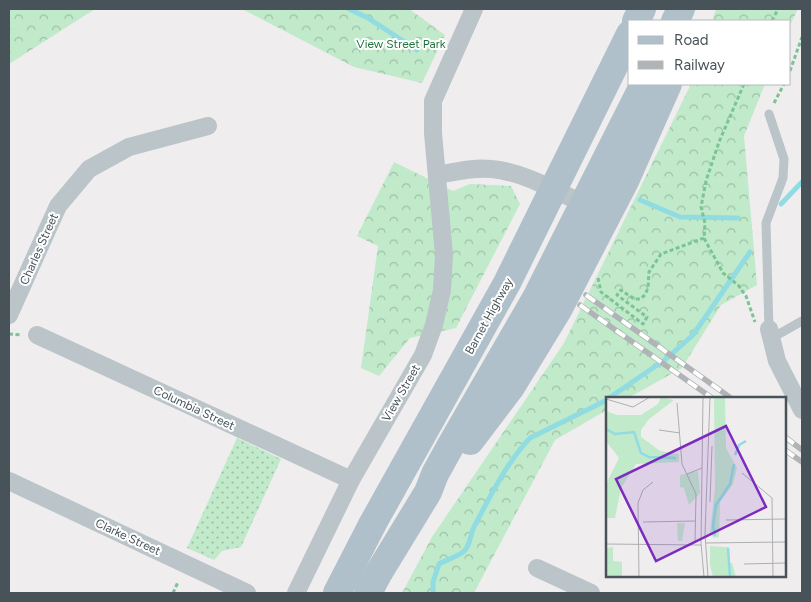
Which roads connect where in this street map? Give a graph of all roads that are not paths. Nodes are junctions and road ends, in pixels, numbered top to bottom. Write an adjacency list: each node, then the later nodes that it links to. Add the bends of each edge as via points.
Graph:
1 (474, 9): 9 (street, View Street, via 434,101)
2 (681, 9): 3 (main road)
3 (675, 20)
4 (628, 38): 10 (main road, Barnet Highway)
5 (644, 85): 11 (main road)
6 (668, 85): 19 (main road, via 625,181 558,310 511,387 444,478)
7 (769, 114): 14 (lane, via 784,159 783,178 766,223)
8 (208, 126): 12 (street, Charles Street, via 129,147 89,169 58,206)
9 (437, 175): 10 (street, via 490,169 513,173); 17 (street, View Street, via 444,255 442,290 434,324 423,355)
10 (554, 190): 11 (street); 24 (main road, Barnet Highway, via 508,283)
11 (584, 204): 19 (main road, via 536,298 451,445)
12 (9, 315)
13 (802, 321): 14 (lane)
14 (770, 334): 16 (street, via 776,362)
15 (37, 335): 17 (street, Columbia Street)
16 (802, 410)
17 (351, 480): 23 (street, View Street)
18 (9, 481): 22 (street, Clarke Street)
19 (428, 492): 20 (main road)
20 (393, 551): 25 (main road); 26 (main road)
21 (537, 568): 27 (street)
22 (247, 593)
23 (296, 593)
24 (337, 593)
25 (368, 593)
26 (384, 593)
27 (592, 593)

